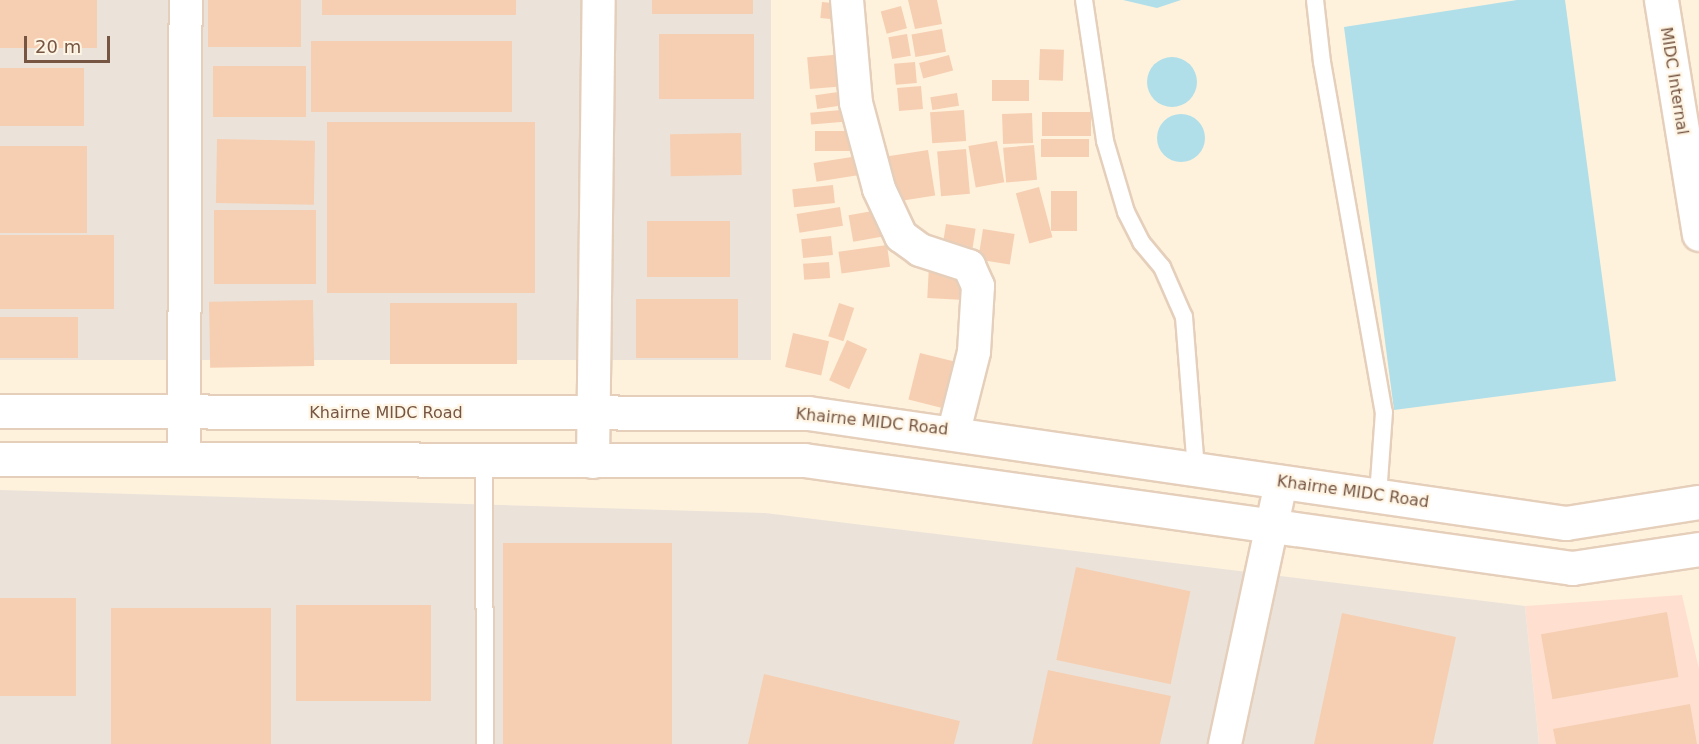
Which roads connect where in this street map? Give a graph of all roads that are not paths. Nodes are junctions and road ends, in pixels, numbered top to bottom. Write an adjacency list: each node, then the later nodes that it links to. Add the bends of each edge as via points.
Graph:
1 (186, 0): 9 (street)
2 (599, 0): 10 (street)
3 (847, 0): 11 (street, via 856,103 879,189 901,236 920,250 969,266 978,286 974,352)
4 (1084, 0): 16 (lane, via 1105,141 1126,212 1141,242 1162,267 1184,317)
5 (1315, 0): 18 (lane, via 1322,62 1384,412)
6 (1661, 0): 7 (main road, MIDC Internal)
7 (1699, 234)
8 (0, 411): 9 (main road, Khairne MIDC Road)
9 (184, 412): 10 (main road, Khairne MIDC Road); 13 (street)
10 (594, 414): 11 (main road, Khairne MIDC Road, via 808,413); 15 (street)
11 (954, 431): 16 (main road, Khairne MIDC Road)
12 (0, 459): 13 (main road)
13 (184, 460): 14 (main road)
14 (484, 462): 15 (main road); 22 (lane)
15 (593, 462): 20 (main road, via 804,460)
16 (1196, 469): 17 (main road, Khairne MIDC Road)
17 (1281, 482): 18 (main road, Khairne MIDC Road); 20 (street)
18 (1378, 496): 19 (main road, Khairne MIDC Road, via 1566,523)
19 (1699, 502)
20 (1273, 526): 21 (main road, via 1572,568); 23 (street)
21 (1699, 549)
22 (485, 744)
23 (1225, 744)

